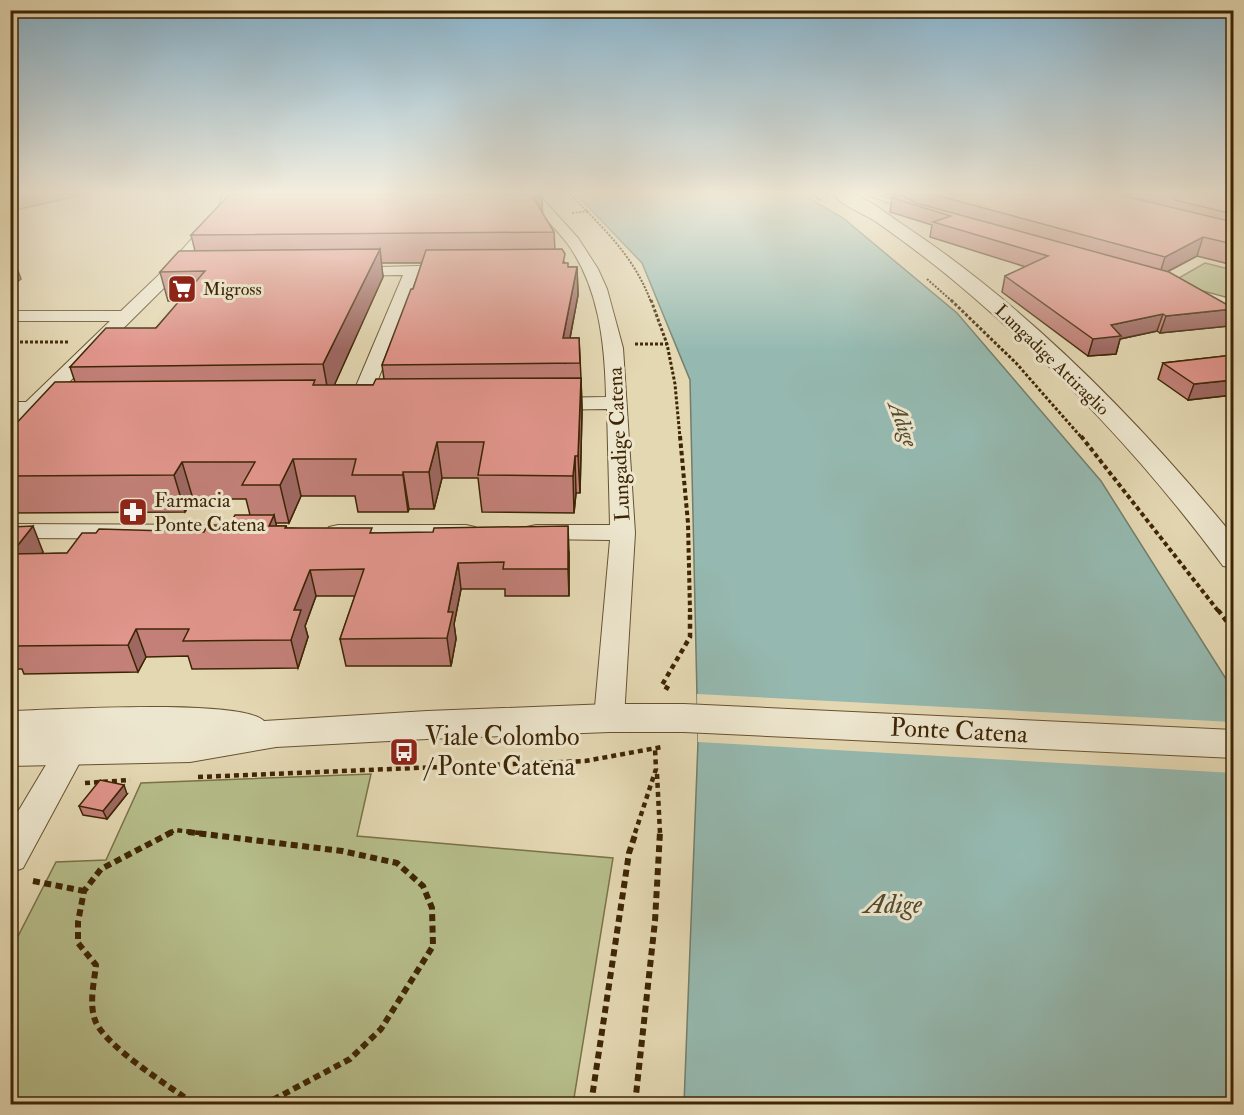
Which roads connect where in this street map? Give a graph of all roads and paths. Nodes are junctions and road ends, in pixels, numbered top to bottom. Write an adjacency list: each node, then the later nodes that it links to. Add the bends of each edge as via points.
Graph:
1 (192, 246): 10 (street)
2 (576, 246): 6 (street, Lungadige Catena)
3 (620, 246): 17 (path, via 642,277)
4 (914, 246): 32 (street, Lungadige Attiraglio, via 989,299 1049,354 1139,445)
5 (567, 269): 6 (street)
6 (590, 269): 20 (street, Lungadige Catena, via 614,348)
7 (472, 270): 9 (street)
8 (332, 271): 9 (street)
9 (413, 271): 22 (street)
10 (171, 272): 11 (street); 16 (street)
11 (193, 272)
12 (923, 276): 33 (path, via 981,327 1042,393 1103,463)
13 (1188, 291): 14 (lane)
14 (1233, 303)
15 (10, 316): 16 (street)
16 (126, 316): 25 (street)
17 (667, 344): 18 (path); 34 (path, via 675,384 688,523 690,637)
18 (634, 345)
19 (522, 404): 20 (street)
20 (618, 404): 31 (street, Lungadige Catena)
21 (334, 405): 22 (street)
22 (358, 405): 23 (street)
23 (381, 405)
24 (10, 408): 25 (street)
25 (32, 408): 26 (street); 27 (street)
26 (82, 408)
27 (10, 431)
28 (10, 531): 29 (street)
29 (258, 532)
30 (317, 532): 31 (street)
31 (623, 533): 35 (street, Lungadige Catena)
32 (1233, 559)
33 (1233, 631)
34 (662, 685)
35 (609, 718): 37 (street, Ponte Catena); 38 (street, Ponte Catena)
36 (10, 724): 38 (street, via 203,721)
37 (674, 732): 39 (street, Ponte Catena); 40 (path)
38 (276, 733): 42 (street, via 190,747)
39 (1233, 744)
40 (655, 749): 43 (path); 44 (path, via 585,761)
41 (10, 751): 42 (street)
42 (70, 751): 47 (street)
43 (656, 770): 51 (path, via 629,853); 52 (path, via 660,833 655,921)
44 (191, 777)
45 (133, 779): 46 (path, via 86,781)
46 (80, 791)
47 (22, 870): 48 (path)
48 (84, 891): 49 (path, via 78,943 96,965 97,1025 118,1046); 50 (path, via 101,869 175,830 342,851 397,863 423,886 432,908 433,946 381,1029 350,1059)
49 (194, 1104)
50 (265, 1104)
51 (591, 1104)
52 (635, 1104)

